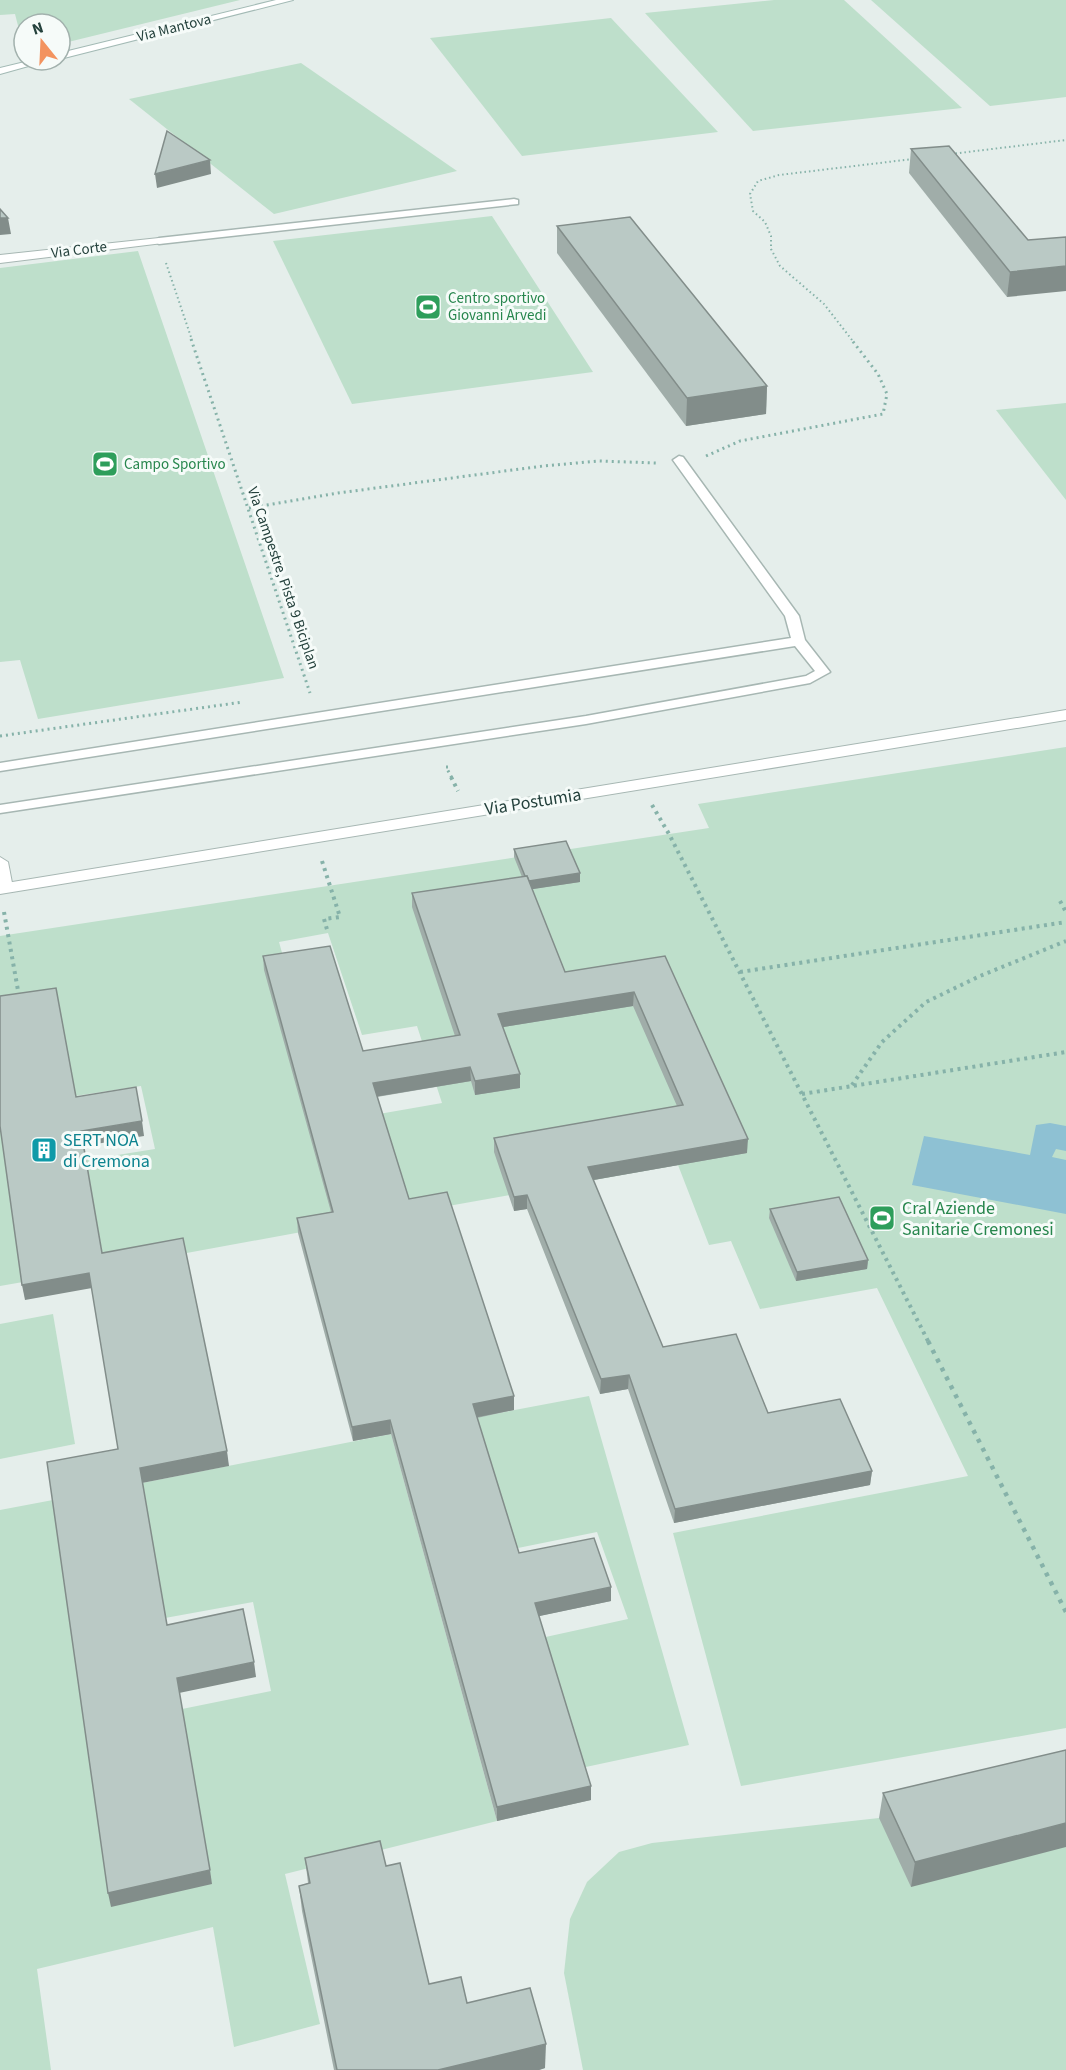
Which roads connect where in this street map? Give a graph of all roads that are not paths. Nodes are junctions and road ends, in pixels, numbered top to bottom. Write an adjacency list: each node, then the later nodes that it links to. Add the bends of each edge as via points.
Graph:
1 (288, 0): 2 (street, Via Mantova)
2 (72, 53)
3 (514, 201): 4 (lane)
4 (159, 241): 5 (street, Via Corte)
5 (0, 260)
6 (680, 460): 7 (lane, via 792,616)
7 (798, 641): 9 (lane); 10 (lane, via 823,672 810,679 586,720)
8 (1066, 715): 12 (street, Via Postumia, via 314,838)
9 (0, 767)
10 (0, 809)
11 (0, 862): 12 (street)
12 (2, 894)

